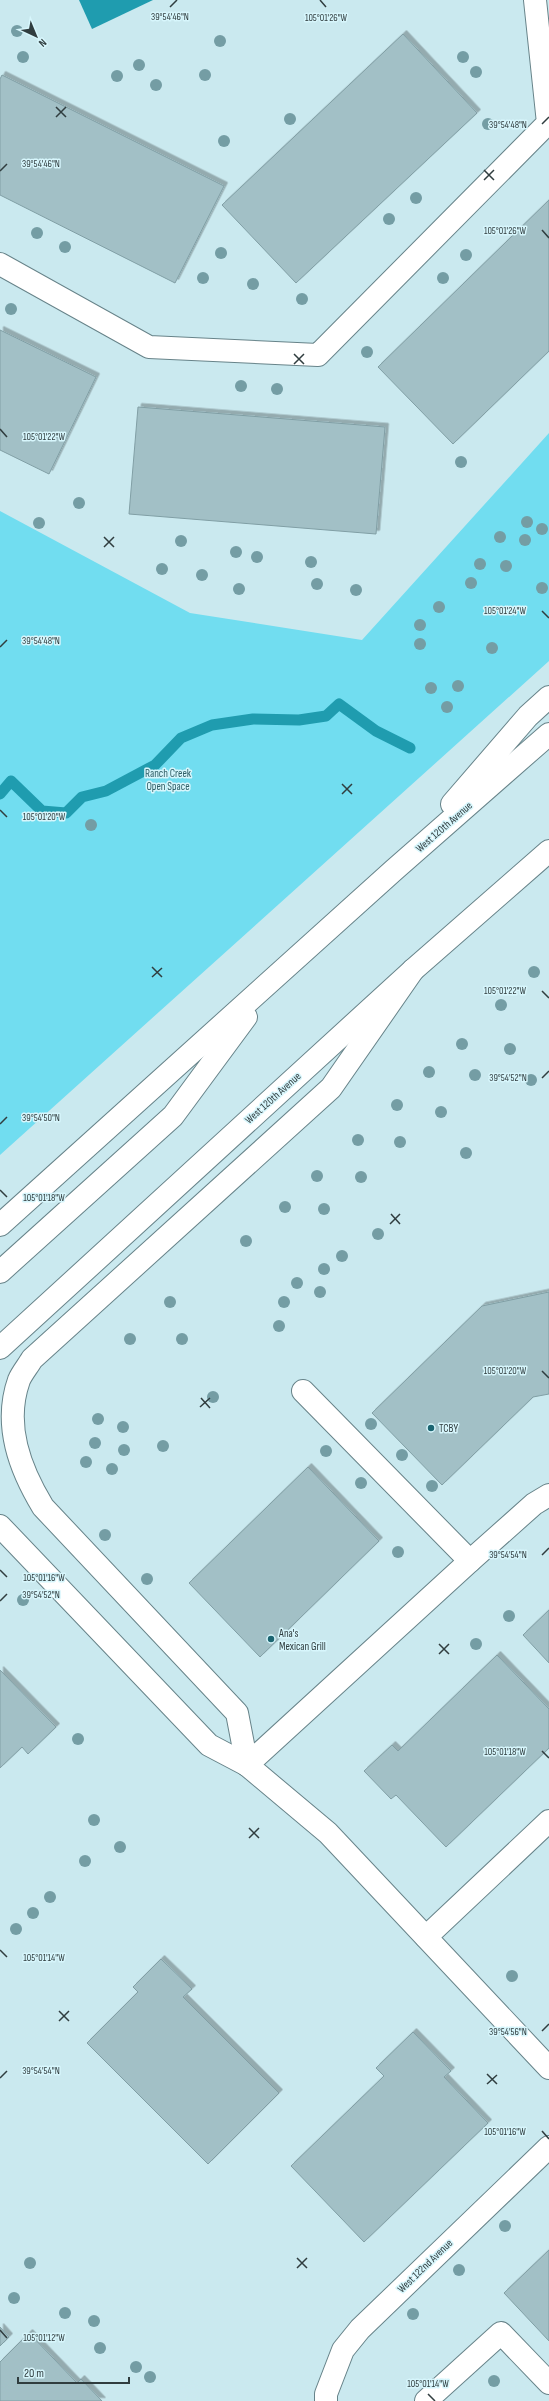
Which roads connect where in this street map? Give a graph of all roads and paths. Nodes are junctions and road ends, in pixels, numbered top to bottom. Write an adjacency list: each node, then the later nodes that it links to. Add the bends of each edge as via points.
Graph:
1 (535, 0): 2 (main road, via 548,123 318,355 149,347)
2 (0, 264)
3 (549, 697): 6 (main road, via 528,716)
4 (549, 734): 6 (main road, West 120th Avenue)
5 (549, 851): 7 (main road, West 120th Avenue)
6 (394, 870): 8 (main road, West 120th Avenue)
7 (413, 970): 11 (main road, West 120th Avenue); 16 (main road, via 331,1088 32,1359 19,1379 13,1406 12,1430 20,1460 27,1481 43,1507 237,1713)
8 (274, 979): 9 (main road, West 120th Avenue); 10 (main road, via 173,1116)
9 (0, 1225)
10 (0, 1272)
11 (0, 1348)
12 (303, 1391): 15 (main road)
13 (549, 1495): 15 (main road, via 534,1504)
14 (0, 1526): 16 (main road, via 209,1745)
15 (470, 1560): 16 (main road)
16 (247, 1765): 18 (main road, via 328,1833)
17 (549, 1821): 18 (main road)
18 (426, 1938): 19 (main road)
19 (549, 2068)
20 (549, 2147): 22 (main road, West 122nd Avenue, via 360,2329 343,2350 326,2394)
21 (549, 2383): 23 (main road, via 501,2334)
22 (326, 2401)
23 (426, 2401)

